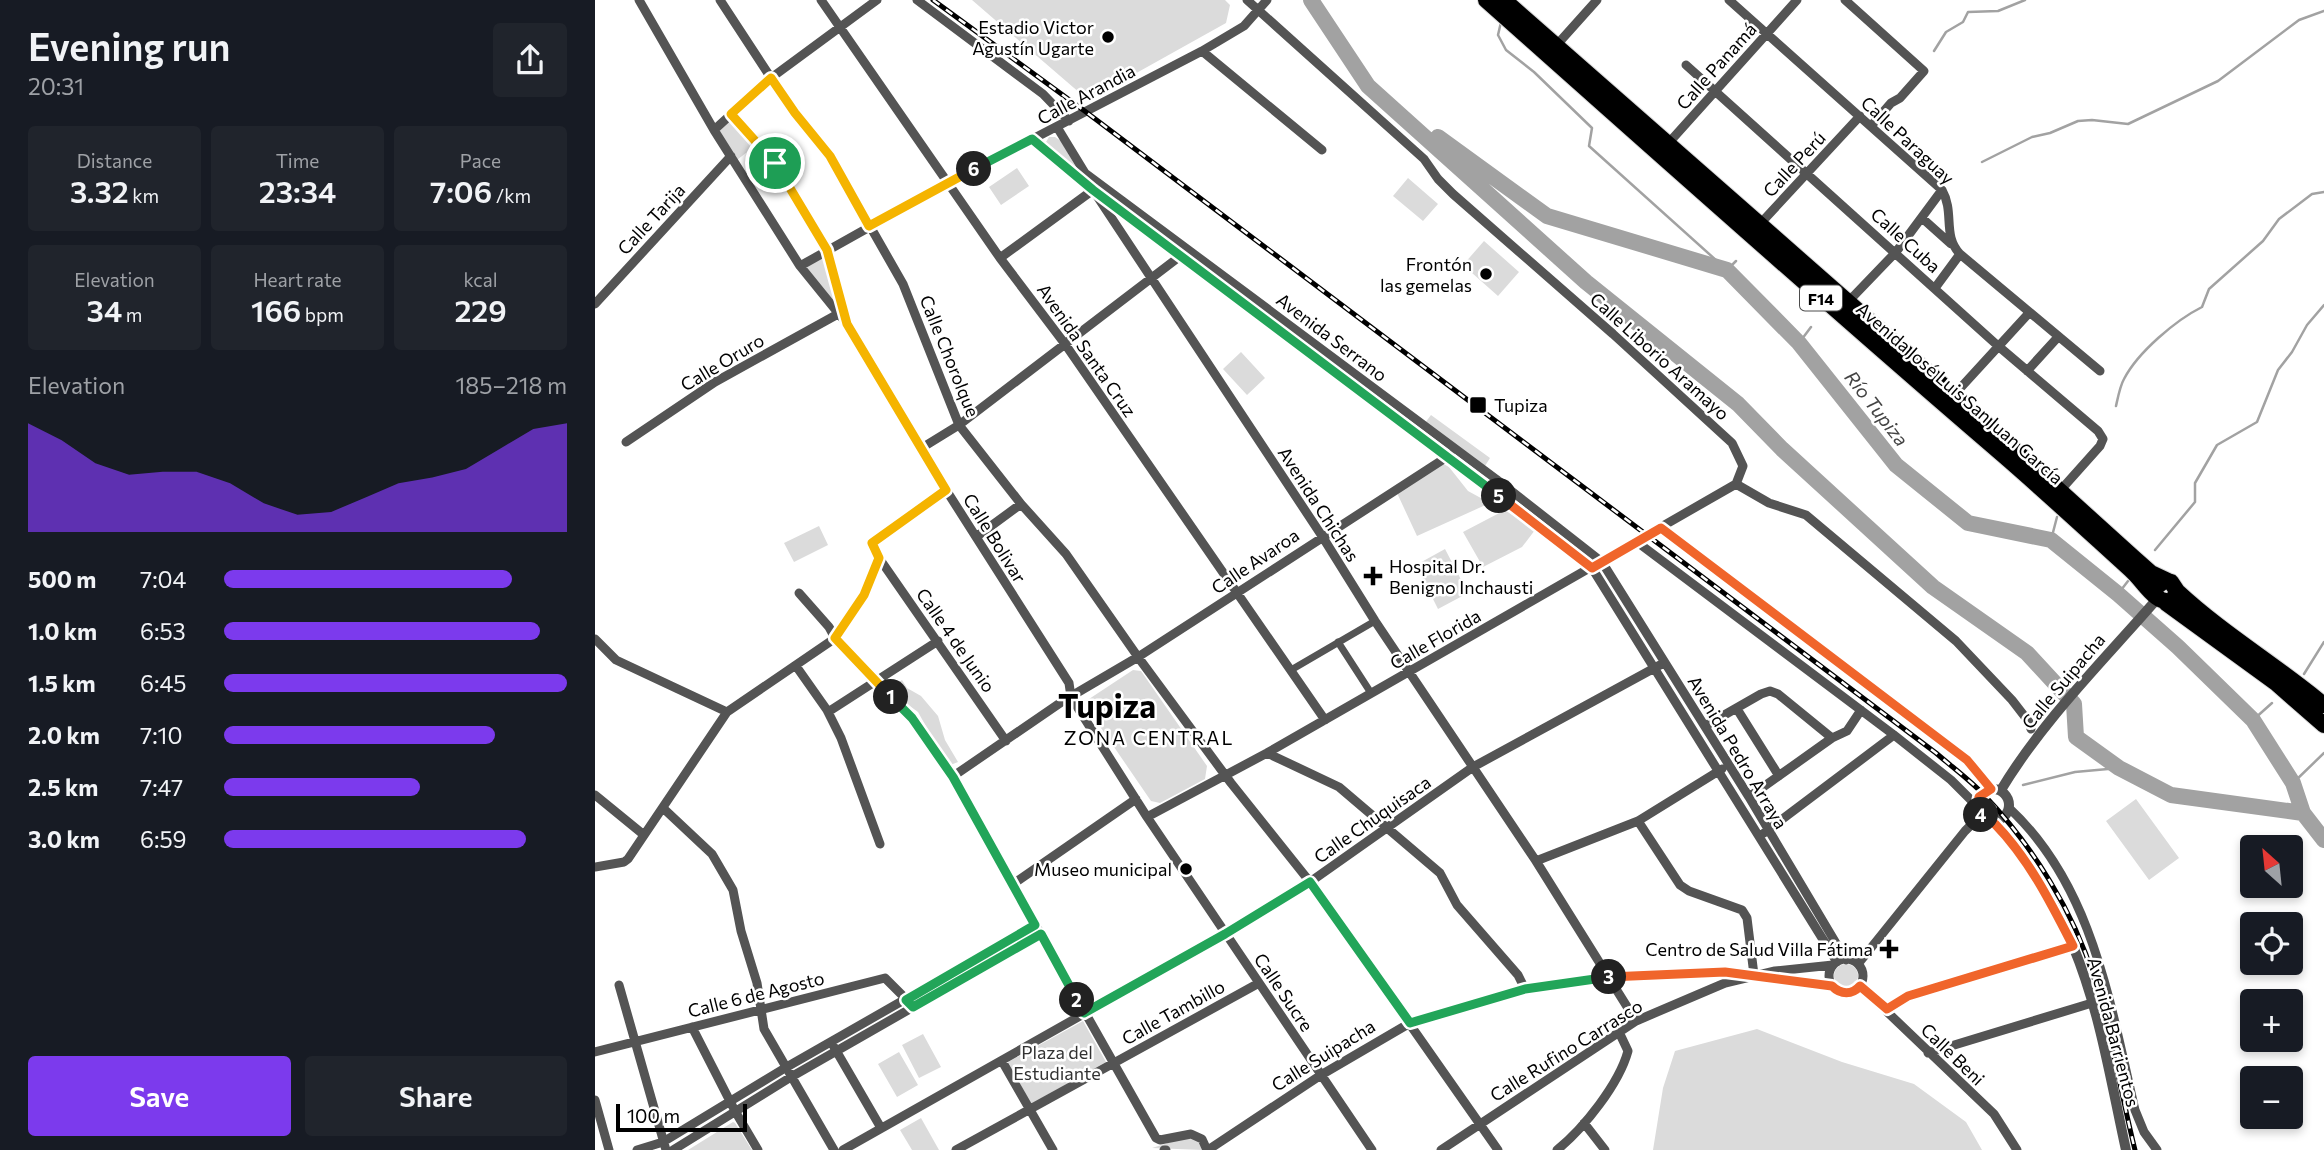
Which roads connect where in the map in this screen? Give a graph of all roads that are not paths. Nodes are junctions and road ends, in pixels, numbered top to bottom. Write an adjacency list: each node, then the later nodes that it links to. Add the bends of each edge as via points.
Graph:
1 (639, 0): 27 (street)
2 (720, 0): 20 (street, Calle Chorolque)
3 (821, 0): 15 (street, Avenida Santa Cruz)
4 (877, 0): 15 (street)
5 (917, 0): 24 (street, via 1043,94)
6 (1247, 0): 14 (street, Calle Liborio Aramayo)
7 (1267, 0): 14 (street, Calle Arandia)
8 (1486, 0): 18 (highway, Avenida José Luis San Juan García / F14)
9 (1504, 0): 18 (highway, Avenida José Luis San Juan García / F14)
10 (1597, 0): 18 (street)
11 (1729, 0): 16 (street, Calle Paraguay)
12 (1797, 0): 16 (street, Calle Panamá)
13 (1845, 0): 25 (street, via 1924,71)
14 (1257, 11): 17 (street, Calle Arandia, via 1244,26); 64 (street, Calle Liborio Aramayo, via 1424,159 1453,194 1732,443 1743,466)
15 (841, 28): 20 (street); 33 (street, Avenida Santa Cruz)
16 (1767, 33): 21 (street, Calle Panamá); 23 (street, Calle Paraguay)
17 (1202, 51): 24 (street, Calle Arandia); 30 (street)
18 (1552, 51): 29 (highway, Avenida José Luis San Juan García / F14)
19 (1686, 65): 21 (street, Calle Cuba)
20 (771, 78): 22 (street); 37 (street, Calle Chorolque, via 830,156)
21 (1715, 91): 29 (street, Calle Panamá); 32 (street, Calle Cuba)
22 (731, 114): 27 (street); 41 (street, via 775,163)
23 (1860, 116): 25 (street, Calle Paraguay); 32 (street, Calle Perú)
24 (1069, 121): 26 (street, Calle Arandia)
25 (1871, 126): 35 (street, Calle Paraguay)
26 (1057, 127): 28 (street, Calle Arandia); 34 (street, Avenida Serrano)
27 (714, 131): 31 (street)
28 (1032, 139): 33 (street, Calle Arandia); 34 (street, Avenida Serrano)
29 (1664, 149): 38 (highway, Avenida José Luis San Juan García / F14)
30 (1322, 150)
31 (731, 156): 46 (street); 49 (street, Calle Tarija)
32 (1807, 173): 38 (street, Calle Perú); 42 (street, Calle Cuba)
33 (948, 183): 37 (street, Calle Arandia); 45 (street, Avenida Santa Cruz)
34 (1096, 187): 40 (street, Avenida Serrano); 44 (street, Avenida Serrano); 45 (street); 47 (street, Avenida Chichas)
35 (1942, 190): 36 (street); 39 (street, Calle Paraguay, via 1948,201)
36 (1922, 218): 39 (street); 42 (street)
37 (869, 226): 41 (street, Calle Arandia); 60 (street, Calle Chorolque, via 903,284)
38 (1756, 230): 50 (highway, Avenida José Luis San Juan García / F14)
39 (1951, 244): 43 (street)
40 (1189, 249): 44 (street); 63 (street, Avenida Serrano)
41 (827, 250): 46 (street, Calle Arandia); 53 (street)
42 (1896, 252): 48 (street, Calle Cuba); 50 (street)
43 (1960, 254): 48 (street); 51 (street)
44 (1181, 256): 47 (street); 63 (street, Avenida Serrano)
45 (1000, 258): 55 (street, Avenida Santa Cruz)
46 (800, 266): 52 (street)
47 (1151, 279): 55 (street); 69 (street, Avenida Chichas)
48 (1935, 288): 56 (street, Calle Cuba)
49 (595, 304)
50 (1842, 308): 59 (highway, Avenida José Luis San Juan García / F14)
51 (2029, 313): 54 (street); 56 (street)
52 (838, 314): 53 (street); 61 (street, Calle Oruro, via 715,382)
53 (847, 324): 62 (street, Calle Bolivar)
54 (2058, 337): 57 (street); 58 (street)
55 (1065, 344): 60 (street); 76 (street, Avenida Santa Cruz)
56 (1997, 345): 57 (street, Calle Cuba); 59 (street)
57 (2027, 371): 66 (street, Calle Cuba, via 2103,439)
58 (2101, 371)
59 (1949, 400): 66 (highway, Avenida José Luis San Juan García / F14)
60 (959, 425): 62 (street); 67 (street, Calle Chorolque)
61 (626, 442)
62 (920, 449): 65 (street, Calle Bolivar)
63 (1451, 454): 69 (street, Calle Avaroa); 73 (street, Avenida Serrano, via 1496,479); 74 (street, Avenida Serrano)
64 (1736, 484): 68 (street, Calle Florida); 99 (street, via 1769,503 1806,515 1956,641 2012,699)
65 (946, 490): 70 (street, Calle Bolivar); 72 (street, via 872,543)
66 (2057, 494): 77 (highway, Avenida José Luis San Juan García / F14, via 2151,573)
67 (1021, 504): 70 (street); 83 (street, Calle Chorolque, via 1066,554)
68 (1661, 528): 71 (street, Calle Florida); 109 (street, via 1967,760)
69 (1322, 536): 76 (street, Calle Avaroa); 78 (street, Avenida Chichas)
70 (976, 537): 90 (street, Calle Bolivar, via 1069,683)
71 (1637, 542): 73 (street, Calle Florida); 93 (street, Avenida Barrientos)
72 (879, 558): 79 (street, via 864,595); 81 (street, Calle 4 de Junio)
73 (1602, 562): 74 (street, Calle Florida); 84 (street, Avenida Pedro Arraya)
74 (1592, 568): 84 (street, Avenida Pedro Arraya); 87 (street, Calle Florida)
75 (799, 593): 79 (street)
76 (1238, 593): 83 (street, Calle Avaroa); 86 (street, Avenida Santa Cruz)
77 (2165, 593): 91 (highway, F14, via 2197,609); 109 (street, Calle Suipacha)
78 (1375, 621): 82 (street); 87 (street, Avenida Chichas)
79 (835, 638): 85 (street); 88 (street)
80 (595, 639): 94 (street, via 616,660)
81 (938, 641): 88 (street); 102 (street, Calle 4 de Junio)
82 (1338, 642): 86 (street); 89 (street)
83 (1138, 657): 90 (street, Calle Avaroa); 106 (street, Calle Chorolque)
84 (1660, 665): 98 (street, Avenida Pedro Arraya); 104 (street, Calle Chuquisaca); 105 (street, Avenida Pedro Arraya)
85 (796, 666): 94 (street); 95 (street)
86 (1291, 670): 96 (street, Avenida Santa Cruz)
87 (1410, 672): 89 (street, Calle Florida); 104 (street, Avenida Chichas)
88 (875, 683): 95 (street); 108 (street, via 912,718)
89 (1371, 693): 96 (street, Calle Florida)
90 (1071, 697): 102 (street, Calle Avaroa); 112 (street, Calle Bolivar)
91 (2314, 703): 97 (highway, F14)
92 (1737, 709): 98 (street); 101 (street, via 1770,691); 107 (street)
93 (1861, 710): 100 (street, Avenida Barrientos); 101 (street, via 1847,731)
94 (727, 712): 113 (street)
95 (828, 712): 121 (street)
96 (1325, 720): 103 (street, Calle Florida)
97 (2324, 725)
98 (1705, 726): 105 (street, Avenida Pedro Arraya)
99 (2031, 729)
100 (1894, 735): 115 (street, Avenida Barrientos, via 1951,780); 119 (street)
101 (1832, 738): 107 (street)
102 (1006, 741): 108 (street, Calle Avaroa)
103 (1267, 753): 106 (street, Calle Florida); 118 (street, via 1339,787)
104 (1473, 767): 118 (street, Calle Chuquisaca); 122 (street, Avenida Chichas)
105 (1723, 768): 111 (street, Avenida Pedro Arraya); 117 (street); 119 (street, Avenida Pedro Arraya)
106 (1225, 775): 116 (street, Calle Florida); 124 (street, Calle Chorolque)
107 (1779, 776): 111 (street)
108 (953, 777): 125 (street)
109 (1996, 789): 114 (street, via 2008,798); 115 (street, via 1982,793)
110 (595, 795): 120 (street)
111 (1749, 797): 119 (street, Avenida Pedro Arraya)
112 (1136, 799): 116 (street, Calle Sucre); 125 (street)
113 (663, 808): 120 (street); 141 (street, via 712,854 733,890)
114 (2009, 808): 115 (street, via 2004,817); 181 (street, via 2027,824 2076,900 2090,931 2135,1110)
115 (1983, 814): 129 (street, Avenida Barrientos, via 2034,874); 131 (street)
116 (1147, 817): 128 (street, Calle Sucre)
117 (1639, 821): 122 (street); 132 (street, via 1680,885 1742,910)
118 (1387, 828): 124 (street, Calle Chuquisaca); 138 (street, via 1440,873 1457,905)
119 (1763, 833): 130 (street, Avenida Pedro Arraya)
120 (645, 835): 123 (street, via 624,862)
121 (880, 844)
122 (1536, 861): 133 (street, Avenida Chichas)
123 (595, 867)
124 (1310, 882): 128 (street, Calle Chuquisaca); 145 (street, Calle Chorolque)
125 (1013, 884): 126 (street)
126 (1035, 925): 127 (street); 140 (street)
127 (1041, 934): 140 (street); 143 (street)
128 (1225, 934): 134 (street, Calle Sucre); 143 (street, Calle Chuquisaca)
129 (2073, 946): 139 (street, Avenida Barrientos); 142 (street, via 1908,996)
130 (1839, 962): 131 (street); 132 (street, Calle Suipacha); 136 (street, via 1829,975)
131 (1858, 964): 137 (street, via 1863,975)
132 (1754, 975): 133 (street, Calle Suipacha); 136 (street, Calle Suipacha); 144 (street, Calle Rufino Carrasco)
133 (1608, 977): 138 (street, Calle Suipacha); 144 (street, Avenida Chichas)
134 (1259, 983): 154 (street, Calle Tambillo); 156 (street, Calle Sucre)
135 (619, 985): 148 (street)
136 (1832, 986): 137 (street, via 1840,993)
137 (1860, 986): 142 (street, Calle Beni)
138 (1525, 989): 145 (street, Calle Suipacha)
139 (2092, 1003): 152 (street); 180 (street, Avenida Barrientos)
140 (910, 1004): 141 (street, Calle 6 de Agosto, via 885,978); 149 (street); 150 (street)
141 (760, 1009): 146 (street, Calle 6 de Agosto); 155 (street, via 764,1029)
142 (1887, 1009): 152 (street, Calle Beni)
143 (1084, 1013): 153 (street, Calle Chuquisaca); 154 (street)
144 (1636, 1021): 147 (street, Calle Rufino Carrasco)
145 (1410, 1023): 156 (street, Calle Suipacha); 162 (street, Calle Chorolque)
146 (692, 1027): 148 (street, Calle 6 de Agosto); 159 (street)
147 (1619, 1032): 161 (street, via 1628,1051 1623,1070); 162 (street, Calle Rufino Carrasco)
148 (635, 1041): 151 (street, Calle 6 de Agosto); 164 (street)
149 (831, 1042): 150 (street); 155 (street)
150 (837, 1051): 157 (street); 163 (street)
151 (595, 1052)
152 (1928, 1053): 179 (street, Calle Beni, via 1994,1114)
153 (1002, 1061): 160 (street); 163 (street, Calle Chuquisaca)
154 (1113, 1063): 160 (street, Calle Tambillo); 173 (street, via 1156,1138 1191,1133 1202,1139)
155 (785, 1068): 157 (street); 159 (street)
156 (1321, 1075): 173 (street, Calle Suipacha); 174 (street, Calle Sucre)
157 (791, 1077): 159 (street); 169 (street)
158 (595, 1100): 165 (street)
159 (733, 1106): 164 (street); 167 (street); 168 (street)
160 (1030, 1109): 171 (street, Calle Tambillo); 172 (street)
161 (1584, 1122): 177 (street); 178 (street)
162 (1478, 1123): 175 (street, Calle Rufino Carrasco); 176 (street, Calle Chorolque)
163 (881, 1128): 170 (street, Calle Chuquisaca)
164 (665, 1146): 166 (street)
165 (609, 1150)
166 (637, 1150)
167 (673, 1150)
168 (758, 1150)
169 (834, 1150)
170 (843, 1150)
171 (956, 1150)
172 (1053, 1150)
173 (1207, 1150)
174 (1372, 1150)
175 (1440, 1150)
176 (1498, 1150)
177 (1557, 1150)
178 (1605, 1150)
179 (2017, 1150)
180 (2126, 1150)
181 (2157, 1150)

